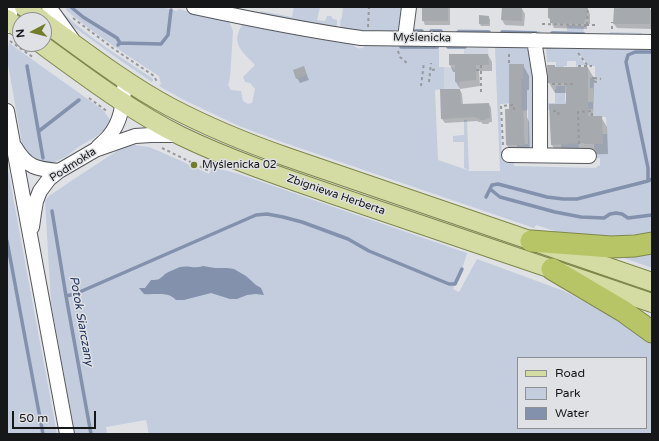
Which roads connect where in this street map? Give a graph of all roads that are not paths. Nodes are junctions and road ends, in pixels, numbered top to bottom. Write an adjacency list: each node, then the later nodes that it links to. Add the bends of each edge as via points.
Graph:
1 (49, 7): 8 (street)
2 (194, 7): 5 (street, Myślenicka, via 332,34 361,38)
3 (409, 7): 5 (street)
4 (52, 28): 8 (main road, Zbigniewa Herberta)
5 (405, 38): 6 (street, Myślenicka)
6 (534, 40): 7 (street, Myślenicka); 17 (street, via 540,77)
7 (652, 42)
8 (77, 46): 10 (main road, Zbigniewa Herberta)
9 (52, 52): 11 (main road, Zbigniewa Herberta)
10 (125, 80): 11 (street); 21 (main road, Zbigniewa Herberta, via 191,118 248,143)
11 (123, 102): 13 (main road, Zbigniewa Herberta); 15 (street, via 122,112 114,129)
12 (7, 111): 14 (street, Podmokła)
13 (181, 136): 15 (street, Podmokła, via 135,136); 23 (main road, Zbigniewa Herberta, via 302,184)
14 (12, 141): 19 (street, via 20,156 32,166); 20 (street, Podmokła)
15 (95, 150): 19 (street, Podmokła)
16 (509, 155): 17 (street)
17 (540, 155): 18 (street)
18 (584, 156)
19 (59, 171): 20 (street, Podmokła, via 40,191 36,201)
20 (31, 239): 27 (street, Podmokła)
21 (531, 241): 22 (highway, via 611,246); 24 (main road, Zbigniewa Herberta)
22 (652, 243)
23 (552, 269): 25 (main road, Zbigniewa Herberta); 26 (highway, via 623,311)
24 (652, 282)
25 (652, 303)
26 (652, 332)
27 (67, 434)

